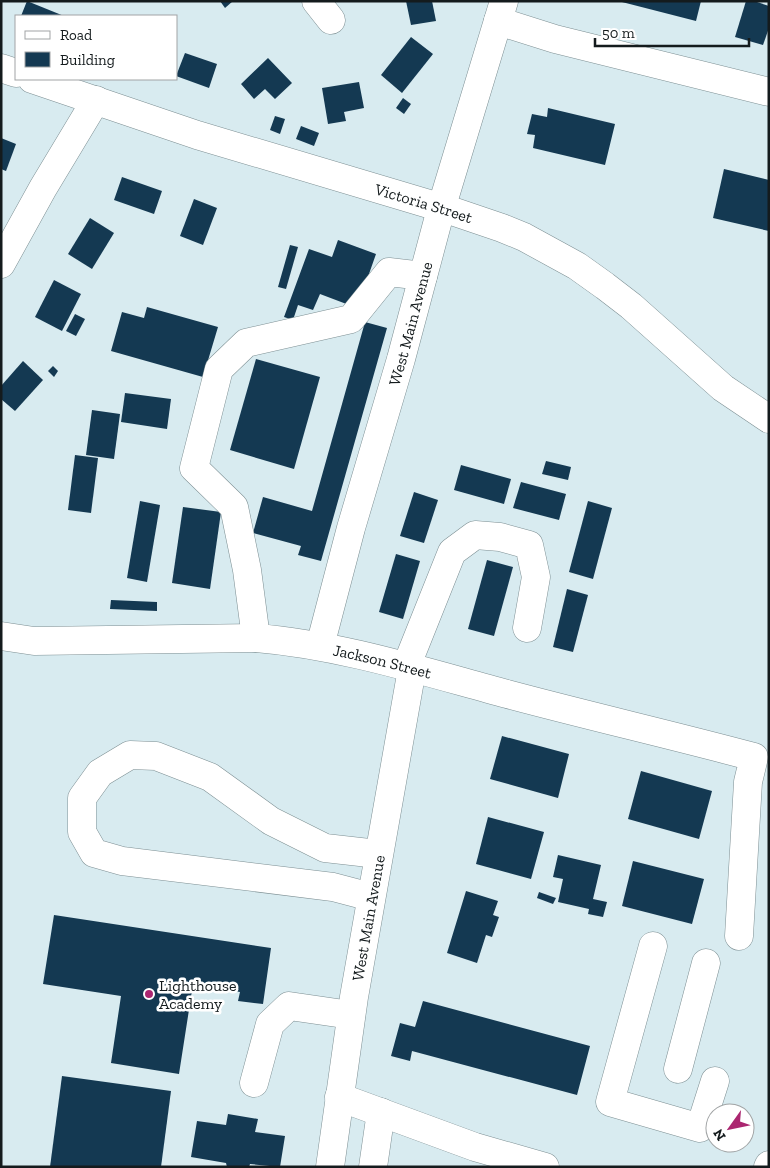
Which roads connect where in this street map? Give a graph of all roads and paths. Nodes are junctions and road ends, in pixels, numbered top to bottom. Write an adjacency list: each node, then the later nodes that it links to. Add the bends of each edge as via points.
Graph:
1 (501, 11): 5 (street, via 564,41); 7 (street, West Main Avenue)
2 (1, 68): 3 (street)
3 (15, 73)
4 (35, 80): 6 (street, Victoria Street)
5 (769, 92)
6 (96, 100): 7 (street, Victoria Street, via 197,135); 8 (street)
7 (441, 209): 9 (street, West Main Avenue); 10 (street, Victoria Street, via 524,237 577,266 631,306 723,388)
8 (1, 264)
9 (423, 276): 13 (street, via 389,272 351,319 246,343 220,369 194,468 234,507); 14 (street, West Main Avenue)
10 (769, 419)
11 (527, 628): 15 (street, West Main Avenue, via 536,577 529,545 500,537 475,535 452,552)
12 (1, 636): 13 (street, Jackson Street, via 70,642)
13 (256, 638): 14 (street, Jackson Street)
14 (320, 646): 15 (street, Jackson Street)
15 (409, 668): 16 (street, West Main Avenue); 18 (street, Jackson Street, via 754,756 748,782)
16 (378, 854): 17 (street, West Main Avenue); 17 (street, via 325,848 271,821 210,777 156,756 130,755 100,773 82,798 82,832 94,853 122,861 333,887)
17 (371, 897): 21 (street, West Main Avenue)
18 (739, 936)
19 (653, 946): 23 (street, via 610,1102 700,1128)
20 (706, 963): 22 (street)
21 (351, 1015): 24 (street, via 288,1006 270,1024); 25 (street, West Main Avenue)
22 (678, 1069)
23 (715, 1081)
24 (254, 1083)
25 (339, 1097): 26 (street); 27 (street, West Main Avenue)
26 (381, 1112): 28 (street); 29 (street, via 476,1147)
27 (330, 1167)
28 (373, 1167)
29 (545, 1167)

